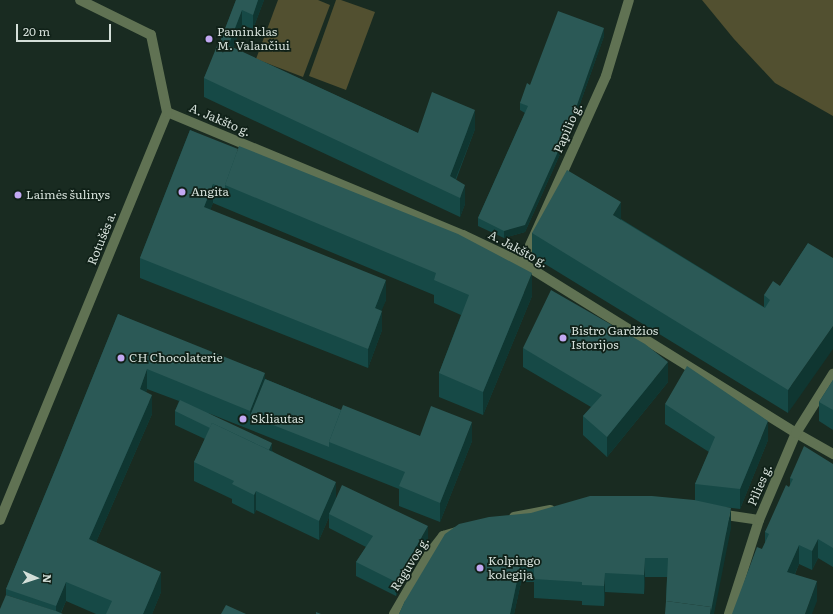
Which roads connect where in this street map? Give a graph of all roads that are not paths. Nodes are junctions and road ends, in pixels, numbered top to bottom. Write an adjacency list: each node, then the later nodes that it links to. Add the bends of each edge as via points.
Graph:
1 (80, 0): 3 (street, via 151,35)
2 (629, 0): 4 (street, Papilio g., via 606,76)
3 (167, 112): 4 (street, A. Jakšto g., via 463,235); 10 (street, Rotušės a.)
4 (522, 263): 6 (street, A. Jakšto g.)
5 (833, 374): 6 (street, Pilies g.)
6 (796, 433): 7 (street, A. Jakšto g.); 12 (street, Pilies g.)
7 (833, 454)
8 (562, 509): 11 (street, via 533,512)
9 (707, 512): 12 (street)
10 (0, 520)
11 (503, 520)
12 (759, 520): 15 (street, Pilies g.)
13 (465, 530): 14 (street, Raguvos g., via 443,536 429,554)
14 (394, 614)
15 (729, 614)

